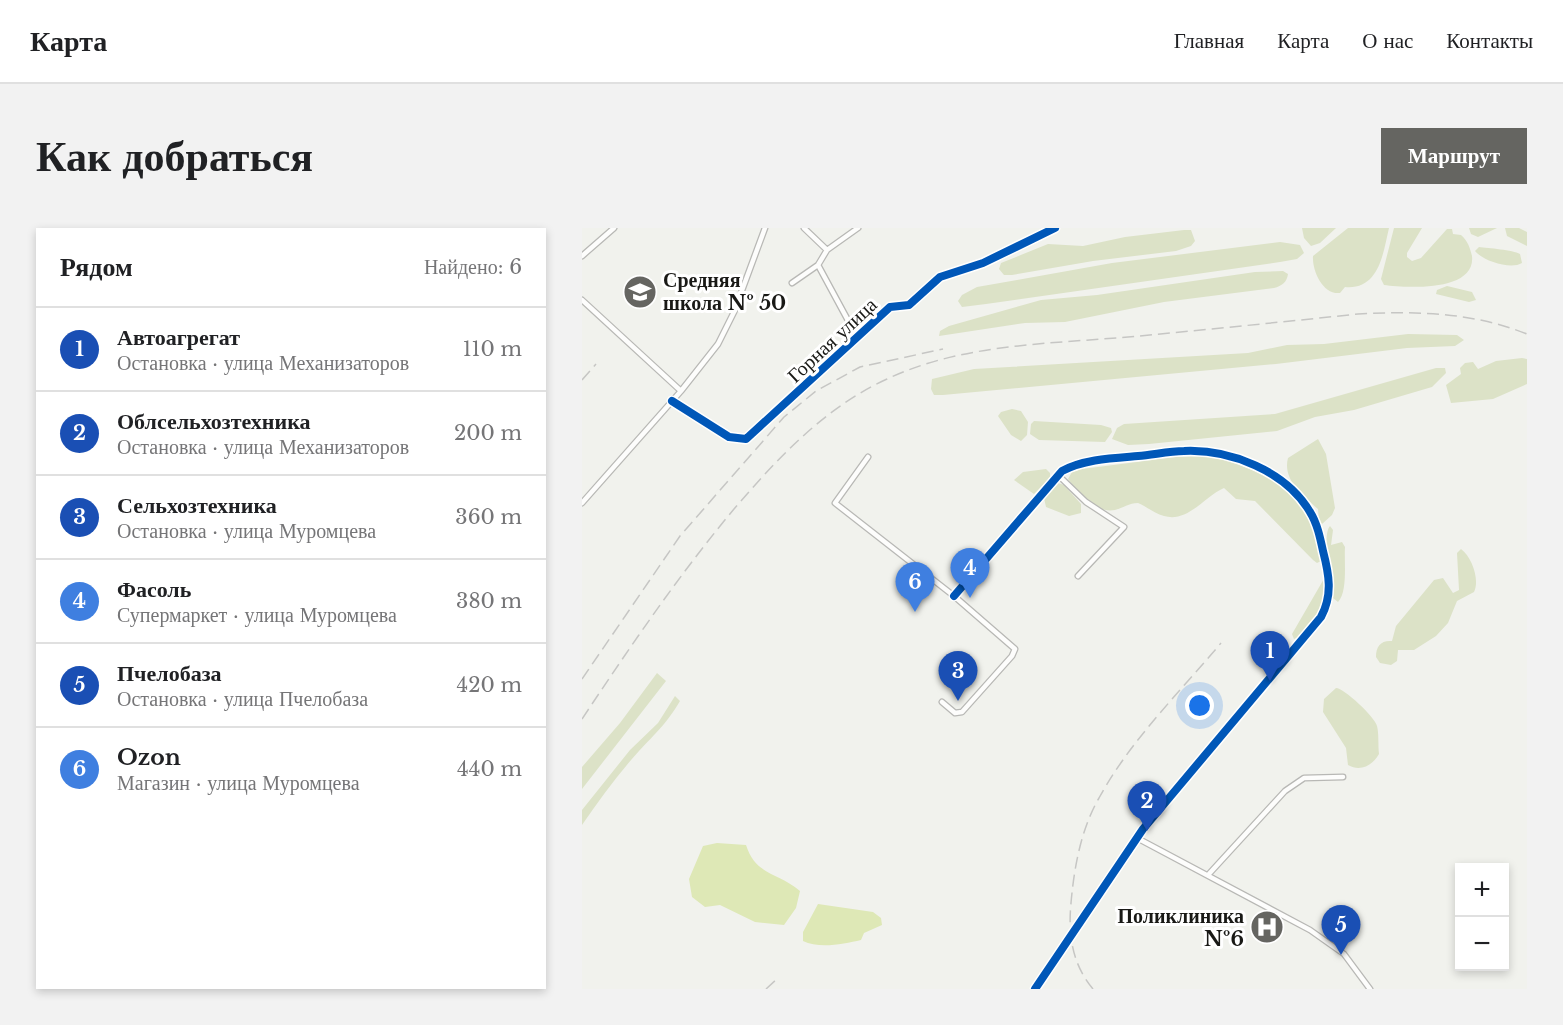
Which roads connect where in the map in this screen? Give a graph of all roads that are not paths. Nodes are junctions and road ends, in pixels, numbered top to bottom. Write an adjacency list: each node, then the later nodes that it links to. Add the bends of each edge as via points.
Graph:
1 (614, 228): 7 (street)
2 (765, 228): 12 (street, via 724,332)
3 (804, 228): 6 (street)
4 (858, 228): 6 (street)
5 (1055, 228): 11 (street, Горная улица, via 983,263 940,277 909,305 890,307)
6 (827, 250): 8 (street)
7 (582, 256)
8 (818, 265): 9 (street); 11 (street)
9 (792, 283)
10 (582, 300): 12 (street)
11 (857, 338): 13 (street, Горная улица, via 746,439 729,437)
12 (681, 391): 13 (street)
13 (672, 401): 16 (street)
14 (868, 457): 18 (street, via 835,502)
15 (1058, 474): 17 (street, via 1086,502 1124,527); 18 (street); 21 (street, via 1088,462 1185,450 1246,462 1280,479 1305,504 1318,530 1327,569 1330,592 1321,617)
16 (582, 503)
17 (1078, 576)
18 (954, 596): 19 (street, via 1015,649 960,714)
19 (942, 702)
20 (1343, 777): 22 (street, via 1304,778 1285,791)
21 (1137, 838): 22 (street); 23 (street)
22 (1208, 875): 24 (street, via 1327,942 1351,962)
23 (1035, 989)
24 (1370, 989)

